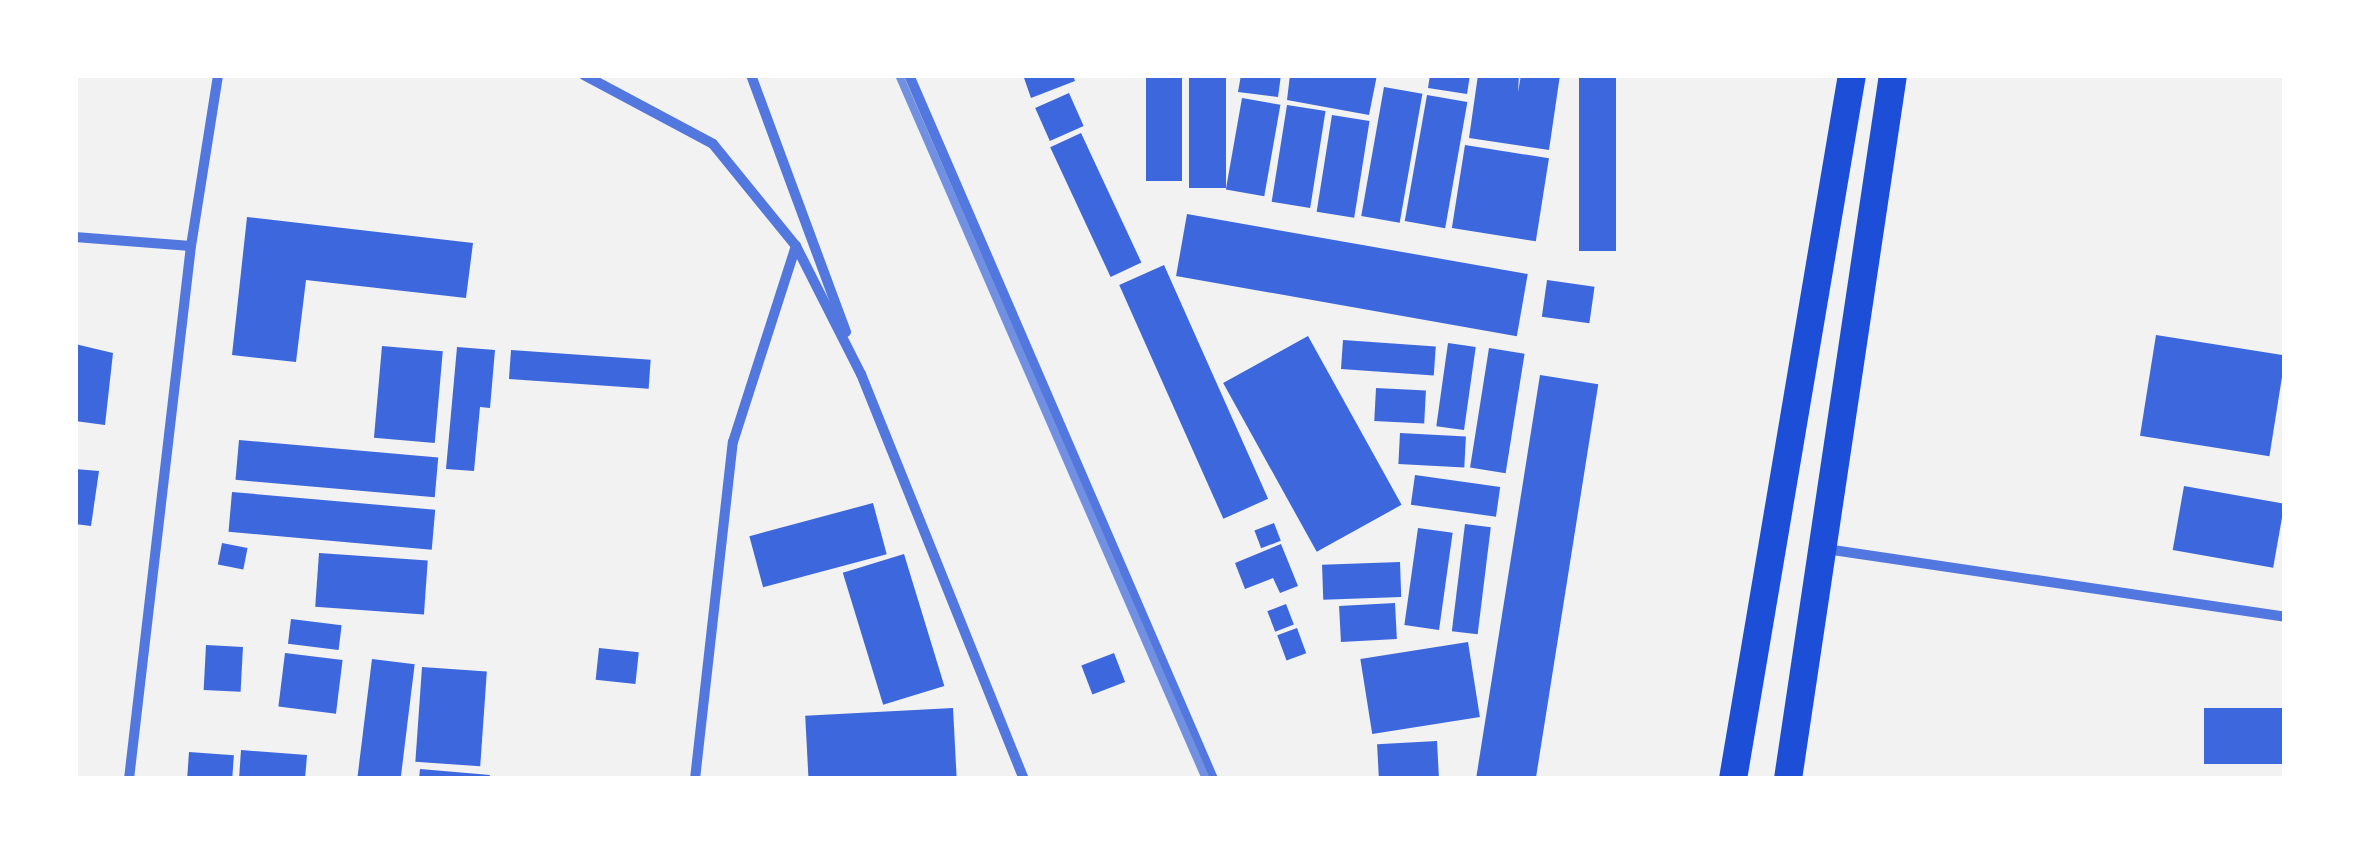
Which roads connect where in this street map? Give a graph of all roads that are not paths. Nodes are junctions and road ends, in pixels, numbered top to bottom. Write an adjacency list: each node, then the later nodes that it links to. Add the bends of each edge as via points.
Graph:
1 (218, 75): 8 (street)
2 (584, 75): 9 (street, via 713,144)
3 (751, 75): 10 (street)
4 (909, 75): 16 (street)
5 (1852, 75): 17 (highway)
6 (1893, 75): 11 (highway)
7 (75, 236): 8 (street)
8 (191, 246): 13 (street)
9 (796, 246): 10 (street); 14 (street, via 733,442)
10 (861, 374): 15 (street)
11 (1823, 549): 12 (street); 18 (highway)
12 (2285, 616)
13 (129, 779)
14 (695, 779)
15 (1024, 779)
16 (1213, 779)
17 (1733, 779)
18 (1788, 779)

